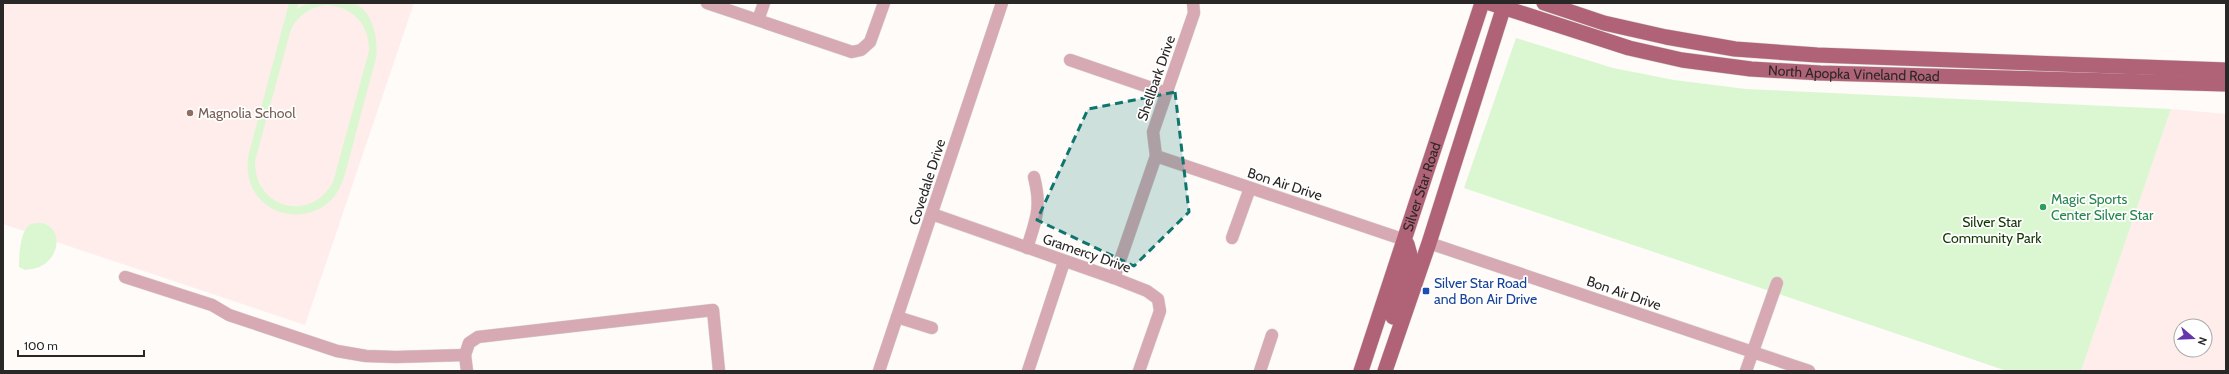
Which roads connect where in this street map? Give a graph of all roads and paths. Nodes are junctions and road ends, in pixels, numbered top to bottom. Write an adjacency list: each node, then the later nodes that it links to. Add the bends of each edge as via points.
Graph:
1 (706, 3): 9 (street)
2 (764, 3): 9 (street)
3 (884, 3): 9 (street, via 870,42 862,50 852,52)
4 (1002, 3): 19 (street, Covedale Drive)
5 (1193, 3): 15 (street, Shellbark Drive, via 1194,13)
6 (1482, 3): 21 (main road, Silver Star Road)
7 (1544, 3): 11 (main road, North Apopka Vineland Road, via 1604,23 1666,38 1735,49 1817,55)
8 (1499, 5): 13 (main road, North Apopka Vineland Road, via 1629,48 1682,60 1817,73); 22 (main road, Silver Star Road)
9 (758, 20)
10 (1070, 60): 15 (street)
11 (2051, 64): 12 (main road, North Apopka Vineland Road); 13 (street)
12 (2226, 70)
13 (2050, 79): 14 (main road, North Apopka Vineland Road)
14 (2226, 84)
15 (1166, 93): 16 (street, Shellbark Drive, via 1153,132)
16 (1156, 156): 18 (street, Bon Air Drive); 26 (street, Shellbark Drive)
17 (1034, 177): 23 (street, via 1039,197 1038,212)
18 (1250, 188): 20 (street); 21 (street, Bon Air Drive)
19 (932, 214): 23 (street, Gramercy Drive); 28 (street, Covedale Drive)
20 (1232, 238)
21 (1406, 240): 39 (main road, Silver Star Road); 40 (main road, via 1410,255 1406,274)
22 (1429, 243): 31 (street, Bon Air Drive); 41 (main road, Silver Star Road)
23 (1027, 248): 24 (street, Gramercy Drive)
24 (1064, 262): 26 (street, Gramercy Drive); 36 (street)
25 (125, 277): 32 (street, via 200,301 229,316 337,351 366,356 396,357)
26 (1114, 278): 37 (street, Gramercy Drive, via 1147,291 1158,299 1160,311)
27 (1777, 283): 31 (street)
28 (897, 317): 29 (street); 35 (street, Covedale Drive)
29 (932, 328)
30 (1272, 335): 38 (street)
31 (1752, 352): 42 (street); 43 (street, Bon Air Drive)
32 (465, 355): 33 (street); 34 (street, via 469,343 478,337 713,310)
33 (467, 371)
34 (720, 371)
35 (879, 371)
36 (1028, 371)
37 (1139, 371)
38 (1260, 371)
39 (1361, 371)
40 (1376, 371)
41 (1385, 371)
42 (1746, 371)
43 (1809, 371)

